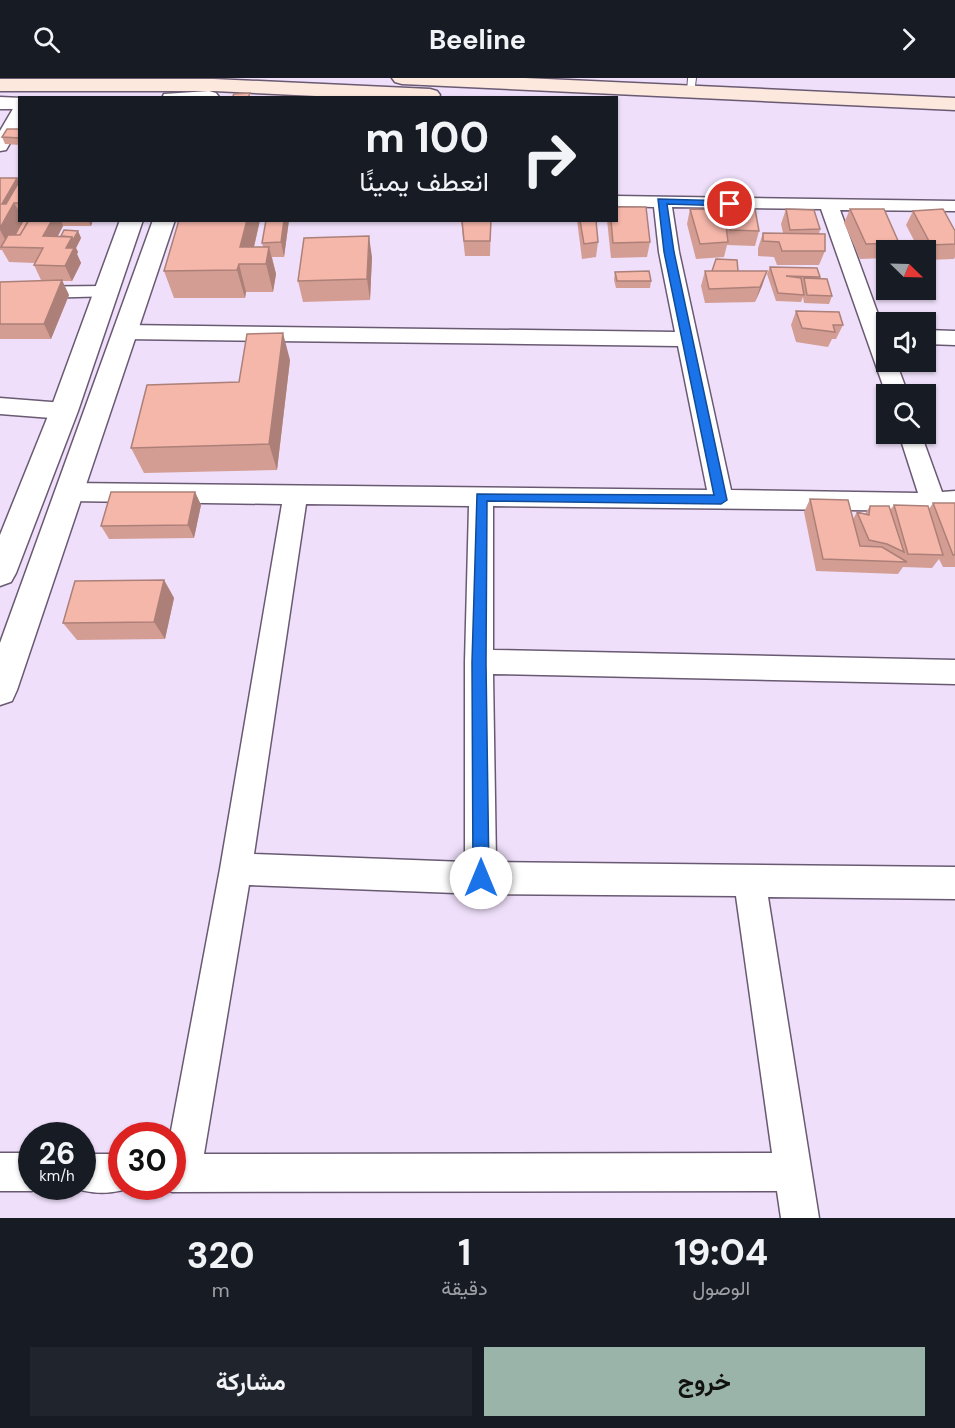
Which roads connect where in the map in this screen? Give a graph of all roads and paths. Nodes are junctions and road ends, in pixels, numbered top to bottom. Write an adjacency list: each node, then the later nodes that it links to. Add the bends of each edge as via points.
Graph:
1 (402, 78): 5 (main road)
2 (0, 85): 7 (main road)
3 (692, 85): 4 (main road); 11 (main road)
4 (608, 90): 5 (main road); 13 (main road)
5 (515, 91)
6 (210, 93): 7 (street); 8 (main road)
7 (177, 94)
8 (373, 96)
9 (18, 103): 10 (street)
10 (0, 104)
11 (955, 104)
12 (18, 114): 14 (street)
13 (955, 119)
14 (0, 146)
15 (618, 201): 16 (street)
16 (662, 201): 17 (street); 27 (street)
17 (829, 205): 18 (street); 23 (street)
18 (955, 206)
19 (131, 222): 21 (street)
20 (163, 222): 24 (street)
21 (108, 292): 22 (street); 29 (street)
22 (0, 293)
23 (876, 322)
24 (125, 332): 27 (street); 31 (street)
25 (936, 337): 26 (street)
26 (955, 338)
27 (688, 339): 34 (street)
28 (0, 406): 29 (street)
29 (64, 411): 36 (street)
30 (915, 444): 35 (street)
31 (69, 492): 32 (street); 39 (street)
32 (295, 495): 33 (street); 40 (street)
33 (481, 497): 34 (street); 37 (street)
34 (721, 500): 35 (street)
35 (944, 501)
36 (0, 573)
37 (479, 662): 38 (street); 41 (street)
38 (955, 672)
39 (3, 673)
40 (236, 869): 41 (street); 44 (street)
41 (481, 878): 42 (street)
42 (750, 881): 43 (street); 46 (street)
43 (955, 883)
44 (186, 1127)
45 (0, 1172): 47 (street)
46 (793, 1172): 48 (street); 49 (street)
47 (18, 1173)
48 (186, 1173)
49 (800, 1218)

